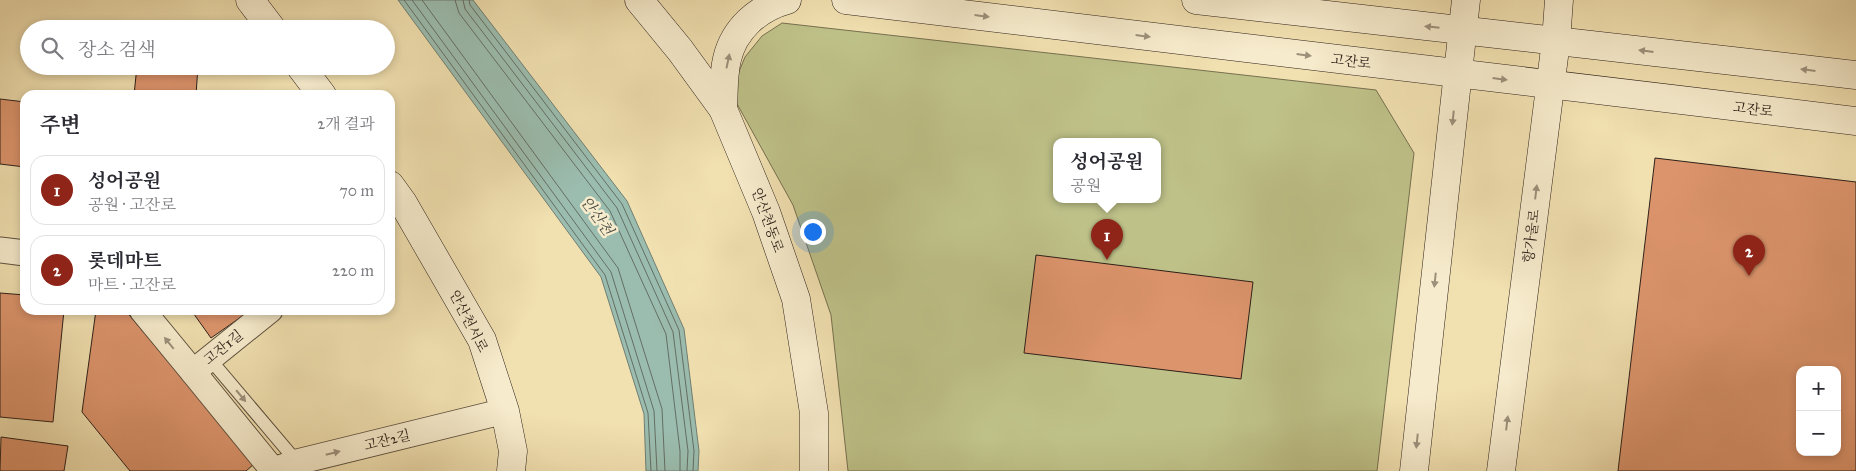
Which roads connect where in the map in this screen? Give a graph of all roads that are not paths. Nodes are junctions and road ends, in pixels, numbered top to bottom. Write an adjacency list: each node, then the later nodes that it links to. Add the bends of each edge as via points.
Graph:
1 (250, 0): 8 (street)
2 (639, 0): 16 (street, 안산천동로)
3 (787, 0): 16 (street, one-way to 3, via 727,60 736,38 750,19 775,3)
4 (846, 0): 11 (street, 고잔로, one-way to 11)
5 (1196, 0): 9 (street, one-way to 5)
6 (1466, 0): 9 (street)
7 (1560, 0): 10 (street, 항가울로)
8 (265, 20)
9 (1463, 30): 10 (street); 11 (street)
10 (1556, 41): 13 (street, one-way to 10); 14 (street, 항가울로)
11 (1457, 74): 14 (street, 고잔로, one-way to 14); 30 (street, one-way to 30)
12 (307, 75): 15 (street)
13 (1856, 75)
14 (1550, 86): 17 (street, 고잔로); 26 (street, 항가울로, one-way to 14)
15 (318, 90)
16 (723, 109): 29 (street, 안산천동로, via 766,212 796,299 814,413)
17 (1856, 121)
18 (395, 203): 24 (street, 안산천서로, via 482,340)
19 (0, 250): 20 (street)
20 (20, 252)
21 (147, 315): 23 (street, 고잔1길, one-way to 21)
22 (264, 315): 23 (street, 고잔1길)
23 (201, 365): 25 (lane, one-way to 25); 27 (street)
24 (505, 411): 25 (street, 고잔2길, one-way to 24); 28 (street, 안산천서로, via 513,451)
25 (297, 462): 27 (street, 고잔2길)
26 (1504, 466)
27 (271, 470)
28 (511, 471)
29 (814, 471)
30 (1414, 471)

